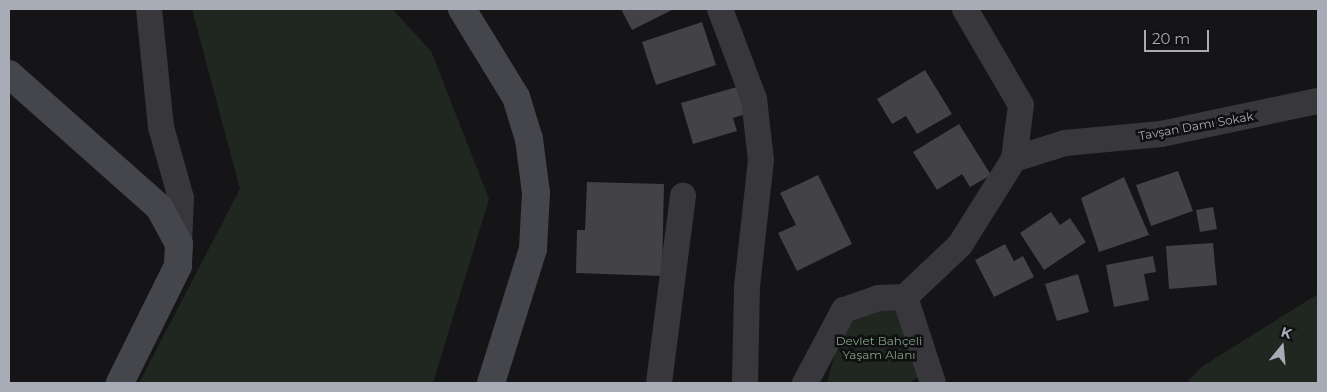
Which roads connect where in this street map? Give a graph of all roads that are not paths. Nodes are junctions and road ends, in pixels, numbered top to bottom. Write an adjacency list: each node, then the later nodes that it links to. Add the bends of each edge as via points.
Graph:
1 (149, 9): 9 (street, via 161,127 181,198)
2 (462, 9): 12 (street, via 516,97 529,139 536,192 533,249)
3 (720, 9): 14 (street, via 754,99 761,160 747,287)
4 (966, 9): 7 (street, via 1021,105)
5 (9, 74): 9 (street, via 159,206)
6 (1318, 101): 7 (street, Tavşan Damı Sokak, via 1161,134 1065,143)
7 (1014, 159): 10 (street, via 960,246)
8 (683, 196): 13 (street)
9 (179, 244): 11 (street, via 178,266)
10 (905, 297): 15 (street, via 878,298 844,310); 16 (street)
11 (120, 383)
12 (491, 383)
13 (659, 383)
14 (745, 383)
15 (805, 383)
16 (933, 383)

